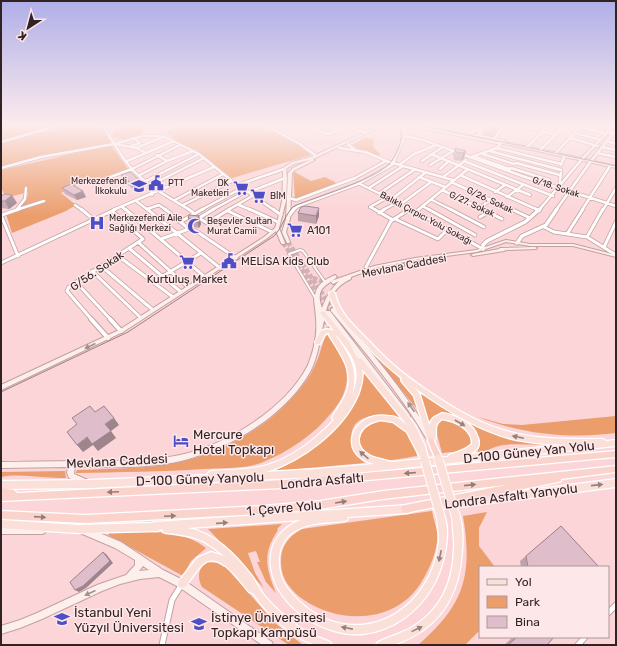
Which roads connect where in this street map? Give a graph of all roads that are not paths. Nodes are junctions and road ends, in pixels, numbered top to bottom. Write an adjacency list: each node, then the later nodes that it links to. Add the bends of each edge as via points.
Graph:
1 (51, 155): 54 (street)
2 (123, 155): 36 (street)
3 (141, 155): 36 (street)
4 (157, 155): 34 (street); 56 (street)
5 (181, 155): 34 (street)
6 (197, 155): 77 (street)
7 (200, 155): 30 (street)
8 (324, 155): 49 (main road)
9 (372, 155): 37 (street)
10 (376, 155): 43 (street)
11 (396, 155): 43 (street)
12 (412, 155): 46 (street)
13 (430, 155): 38 (street)
14 (434, 155): 31 (street)
15 (445, 155): 31 (street)
16 (465, 155): 27 (street, G/18. Sokak)
17 (479, 155): 28 (street)
18 (486, 155): 44 (street)
19 (505, 155): 33 (street)
20 (523, 155): 33 (street); 45 (street)
21 (557, 155): 29 (main road)
22 (560, 155): 35 (main road)
23 (587, 155): 35 (main road)
24 (596, 155): 42 (main road)
25 (605, 155): 32 (street)
26 (316, 156): 41 (main road)
27 (470, 157): 28 (street); 40 (street); 57 (street, G/18. Sokak)
28 (474, 157): 57 (street)
29 (564, 157): 35 (main road); 45 (street)
30 (204, 158): 53 (street); 83 (street)
31 (440, 158): 39 (street); 47 (street)
32 (616, 158)
33 (519, 159): 44 (street); 62 (street)
34 (167, 160): 69 (street)
35 (582, 160): 42 (main road); 58 (street)
36 (127, 161): 56 (street)
37 (386, 161): 43 (street); 104 (street, via 353,179 296,200)
38 (422, 161)
39 (449, 161): 48 (street); 55 (street)
40 (464, 161): 48 (street); 82 (street)
41 (295, 162): 49 (main road); 59 (main road)
42 (591, 162): 51 (main road); 52 (main road); 64 (street)
43 (393, 163): 46 (street, G/26. Sokak); 81 (street)
44 (515, 163): 57 (street); 71 (street)
45 (561, 164): 62 (street)
46 (398, 165): 50 (street, G/26. Sokak)
47 (430, 165)
48 (458, 165): 61 (street); 72 (street)
49 (301, 166): 63 (main road)
50 (403, 166): 60 (street, G/26. Sokak); 89 (street)
51 (610, 166): 52 (main road); 106 (street)
52 (616, 166)
53 (214, 167): 67 (street); 94 (street)
54 (1, 168)
55 (440, 168)
56 (132, 169): 69 (street); 75 (street)
57 (510, 169): 76 (street); 90 (street, G/18. Sokak)
58 (575, 169): 64 (street); 66 (street)
59 (283, 170): 63 (main road); 73 (main road); 84 (street)
60 (414, 170): 65 (street, G/26. Sokak); 98 (street)
61 (468, 170): 70 (street); 85 (street)
62 (561, 170): 71 (street)
63 (291, 172): 104 (main road)
64 (583, 172): 68 (street)
65 (425, 173): 72 (street, G/26. Sokak); 74 (street)
66 (572, 173): 68 (street); 90 (street)
67 (223, 174): 78 (street); 108 (street)
68 (578, 174): 96 (street)
69 (140, 175): 77 (street)
70 (460, 175): 79 (street); 97 (street)
71 (560, 175): 90 (street)
72 (443, 177): 79 (street, G/26. Sokak)
73 (285, 178): 95 (street); 133 (main road)
74 (419, 178): 80 (street); 107 (street)
75 (105, 179)
76 (549, 180)
77 (146, 181): 83 (street)
78 (232, 181): 84 (street); 116 (street)
79 (452, 181): 86 (street); 110 (street, G/26. Sokak)
80 (431, 182): 86 (street); 113 (street)
81 (359, 183): 89 (street, Balıklı Çırpıcı Yolu Sokağı); 138 (street, via 298,206 292,210)
82 (523, 184): 93 (street); 102 (street)
83 (151, 185): 94 (street); 99 (street, via 149,187)
84 (238, 185): 88 (street)
85 (505, 185): 93 (street); 97 (street)
86 (445, 187): 92 (street)
87 (26, 188): 127 (street, via 25,199 20,207)
88 (242, 188): 95 (street); 131 (street)
89 (369, 188): 98 (street, Balıklı Çırpıcı Yolu Sokağı)
90 (559, 188): 96 (street, G/18. Sokak); 102 (street)
91 (616, 188): 114 (street)
92 (442, 190): 109 (street); 121 (street, G/27. Sokak)
93 (517, 190): 101 (street); 105 (street)
94 (161, 191): 99 (street); 108 (street)
95 (248, 191): 100 (street); 135 (street)
96 (569, 191): 106 (street, G/18. Sokak); 145 (street)
97 (495, 192): 105 (street)
98 (380, 193): 103 (street, Balıklı Çırpıcı Yolu Sokağı)
99 (152, 195): 112 (street)
100 (254, 195): 117 (street); 133 (street)
101 (530, 195)
102 (553, 196): 124 (street)
103 (388, 197): 107 (street, Balıklı Çırpıcı Yolu Sokağı); 130 (street, via 370,207)
104 (289, 198): 138 (main road)
105 (507, 198): 124 (street)
106 (590, 198): 114 (street, G/18. Sokak); 151 (street)
107 (392, 199): 113 (street, Balıklı Çırpıcı Yolu Sokağı)
108 (175, 200): 116 (street)
109 (432, 200): 118 (street); 144 (street)
110 (490, 200): 121 (street); 136 (street, G/26. Sokak)
111 (44, 201): 127 (street)
112 (136, 201): 120 (street); 122 (street)
113 (400, 203): 123 (street, Balıklı Çırpıcı Yolu Sokağı); 130 (street)
114 (608, 203): 119 (street, G/18. Sokak); 154 (street)
115 (75, 205): 137 (street)
116 (183, 205): 131 (street)
117 (239, 205): 126 (street); 142 (street)
118 (422, 206): 128 (street); 149 (street)
119 (616, 206)
120 (122, 207): 125 (street); 155 (street)
121 (480, 208): 129 (street, G/27. Sokak)
122 (147, 209): 141 (street, via 159,205); 150 (street)
123 (411, 209): 128 (street, Balıklı Çırpıcı Yolu Sokağı); 139 (street)
124 (539, 210): 136 (street)
125 (112, 211): 137 (street); 157 (street, via 142,239)
126 (228, 211): 135 (street, via 207,223); 148 (street)
127 (12, 212): 132 (street)
128 (416, 212): 147 (street, Balıklı Çırpıcı Yolu Sokağı)
129 (489, 212): 134 (street); 140 (street, G/27. Sokak)
130 (379, 213): 139 (street)
131 (194, 214): 135 (street); 141 (street)
132 (1, 215): 167 (street)
133 (281, 215): 142 (main road)
134 (480, 217)
135 (199, 218)
136 (530, 218): 163 (street, via 487,241)
137 (93, 219): 167 (street)
138 (288, 219): 156 (main road, via 284,232)
139 (394, 219): 147 (street, via 438,239); 175 (street)
140 (502, 219)
141 (180, 222): 146 (street)
142 (278, 222): 148 (main road)
143 (616, 222): 161 (street)
144 (484, 227)
145 (544, 227): 151 (street); 160 (street, via 522,236)
146 (189, 229): 150 (street); 170 (street)
147 (448, 229): 153 (street, Balıklı Çırpıcı Yolu Sokağı)
148 (274, 230): 158 (main road); 170 (main road)
149 (467, 231): 152 (street); 153 (street)
150 (179, 234): 155 (street); 166 (street)
151 (567, 234): 154 (street)
152 (475, 235)
153 (460, 236): 163 (street, Balıklı Çırpıcı Yolu Sokağı)
154 (587, 237): 161 (street)
155 (161, 239): 172 (street)
156 (288, 242)
157 (139, 243): 162 (street, G/56. Sokak); 179 (street)
158 (283, 243)
159 (496, 243): 160 (main road); 163 (main road, Mevlana Caddesi); 165 (main road)
160 (518, 243): 164 (main road); 169 (main road, via 573,246)
161 (604, 247): 169 (street)
162 (130, 249): 168 (street, G/56. Sokak); 180 (street)
163 (483, 249): 176 (main road, Mevlana Caddesi)
164 (517, 249): 165 (main road, Mevlana Caddesi); 171 (main road, Mevlana Caddesi, via 561,246)
165 (504, 250): 187 (main road, Mevlana Caddesi, via 424,261 371,272 345,280)
166 (201, 252): 172 (street); 177 (street)
167 (18, 256): 173 (street)
168 (118, 256): 174 (street, G/56. Sokak); 183 (street)
169 (616, 256)
170 (236, 258): 177 (main road)
171 (616, 259)
172 (186, 261): 179 (street); 181 (street)
173 (1, 263)
174 (101, 266): 178 (street, G/56. Sokak); 192 (street)
175 (366, 266): 176 (main road); 184 (main road)
176 (374, 267): 185 (main road)
177 (220, 268): 181 (main road)
178 (92, 271): 182 (street, G/56. Sokak); 194 (street)
179 (170, 271): 180 (street); 186 (street)
180 (162, 276): 183 (street); 188 (street)
181 (205, 277): 186 (main road)
182 (76, 282): 195 (street); 198 (street, G/56. Sokak, via 66,291)
183 (153, 282): 189 (street)
184 (325, 282): 187 (main road, via 331,285); 190 (main road); 190 (street, via 303,251 289,254)
185 (333, 282)
186 (188, 288): 188 (main road)
187 (333, 291): 191 (main road, Mevlana Caddesi); 201 (main road, via 332,300 340,312)
188 (180, 292): 189 (main road)
189 (173, 297): 192 (main road)
190 (316, 300): 191 (main road); 193 (main road); 199 (main road, Mevlana Caddesi)
191 (327, 301): 193 (main road, Mevlana Caddesi)
192 (153, 310): 194 (main road)
193 (328, 312): 197 (main road); 199 (main road, Mevlana Caddesi); 203 (main road, via 396,400); 205 (main road, one-way to 193, via 406,400)
194 (141, 318): 195 (main road)
195 (121, 331): 198 (main road)
196 (332, 335): 204 (main road, via 349,361 353,382 351,392 341,409)
197 (339, 335): 199 (main road, via 327,331); 200 (main road)
198 (108, 338): 202 (main road, one-way to 202)
199 (318, 338): 210 (main road, Mevlana Caddesi, via 307,371 286,399 253,427 222,443 191,455 166,460 123,464)
200 (347, 344): 203 (main road); 204 (main road, via 359,366 359,383 345,411 330,429)
201 (394, 369): 205 (main road, via 418,395); 206 (main road, one-way to 201, via 536,439 497,431 441,401)
202 (1, 388)
203 (413, 427): 209 (main road)
204 (316, 440): 215 (main road, via 287,460 265,469)
205 (431, 441): 208 (highway)
206 (614, 443): 208 (main road, D-100 Güney Yan Yolu)
207 (616, 454): 220 (highway, Londra Asfaltı, one-way to 220, via 283,484)
208 (442, 459): 208 (main road, one-way to 208, via 432,426 438,418 446,417 470,430 476,438 476,443 470,452); 212 (main road, D-100 Güney Yanyolu); 239 (main road, one-way to 208, bridge, via 422,626 436,613 448,596 457,568 459,539)
209 (425, 460): 212 (main road, one-way to 209, via 371,461 359,452 355,437 362,423 379,418 401,423 414,436); 223 (main road, one-way to 223, bridge, via 441,518 443,537 434,578 406,612 376,627 354,630 334,626 318,619 293,602 277,583 274,564 281,539 293,527)
210 (72, 464): 211 (main road, Mevlana Caddesi); 217 (main road, via 71,476)
211 (1, 465)
212 (400, 465): 215 (main road, D-100 Güney Yanyolu, via 272,476)
213 (616, 470): 214 (highway)
214 (566, 475): 222 (highway); 224 (highway, 1. Çevre Yolu, one-way to 214, via 86,519 262,510)
215 (173, 480): 217 (main road, D-100 Güney Yanyolu)
216 (616, 483): 222 (main road, Londra Asfaltı Yanyolu, one-way to 216)
217 (90, 484): 218 (main road, D-100 Güney Yanyolu)
218 (1, 486)
219 (1, 492): 220 (highway)
220 (28, 496): 221 (highway)
221 (1, 497)
222 (405, 509): 223 (main road, Londra Asfaltı Yanyolu)
223 (358, 513): 226 (main road, one-way to 223)
224 (1, 515)
225 (1, 524): 227 (main road)
226 (155, 526): 228 (main road); 234 (main road, via 197,534 218,546 236,564)
227 (55, 528): 228 (main road); 229 (main road)
228 (78, 528): 230 (main road, via 102,537)
229 (1, 530)
230 (138, 558): 231 (main road); 232 (main road, via 139,566)
231 (160, 573): 232 (main road); 233 (main road)
232 (126, 578): 235 (main road, one-way to 235)
233 (182, 584): 234 (main road, via 200,561 205,557 216,556 229,565); 236 (street, via 172,600); 237 (main road)
234 (262, 600): 238 (main road, via 292,629 302,636)
235 (1, 630)
236 (162, 645)
237 (269, 645)
238 (326, 645)
239 (381, 645)

